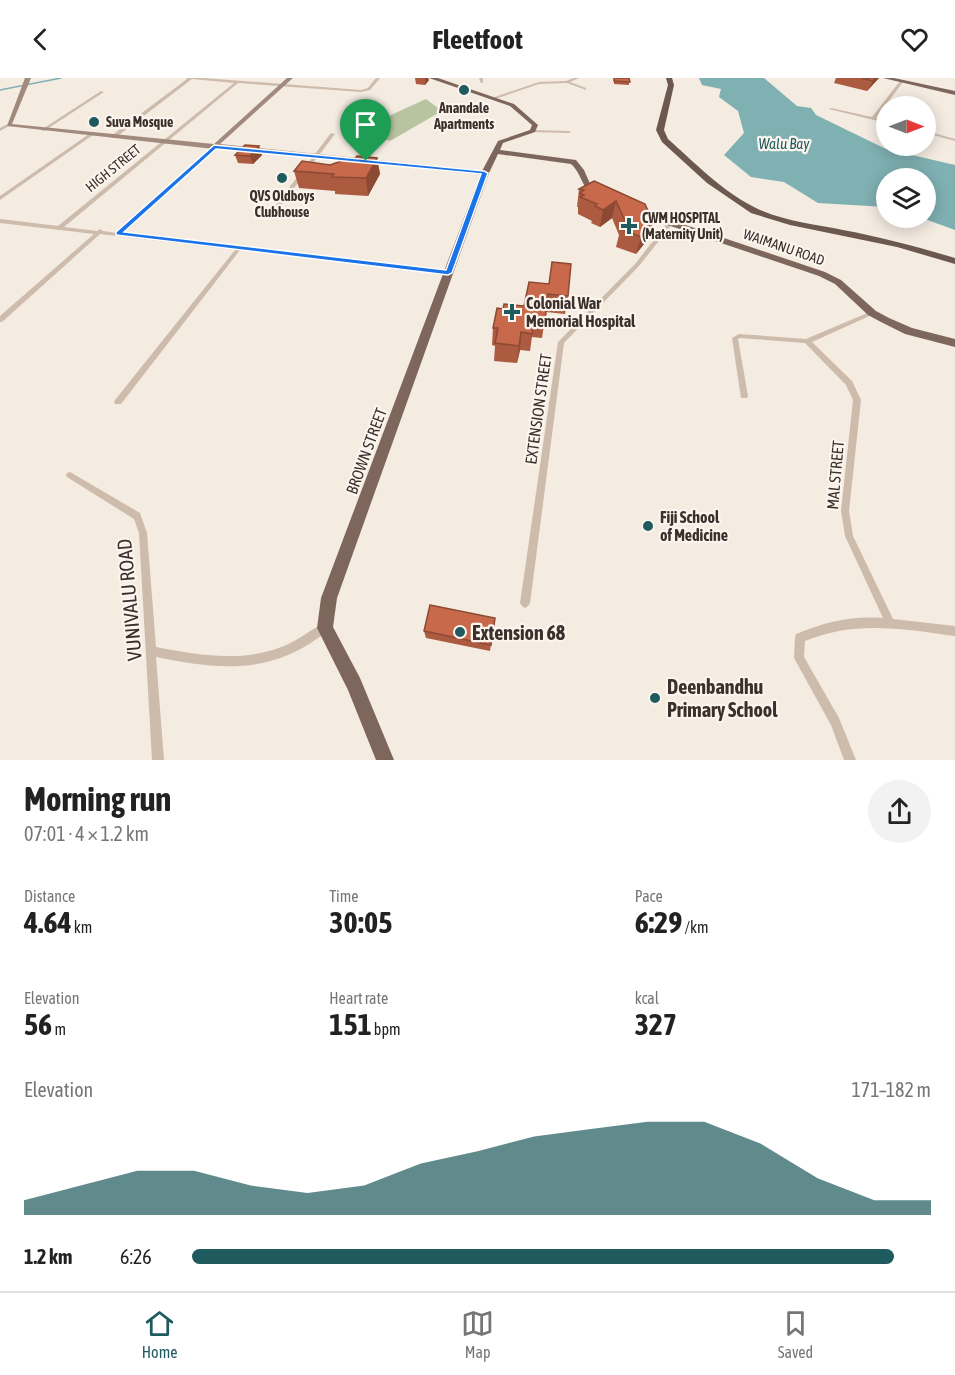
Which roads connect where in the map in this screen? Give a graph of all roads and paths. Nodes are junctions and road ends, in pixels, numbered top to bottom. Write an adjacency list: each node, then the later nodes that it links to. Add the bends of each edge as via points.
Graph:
1 (190, 78): 9 (street); 30 (street)
2 (290, 78): 12 (main road)
3 (378, 78): 12 (street, via 361,92)
4 (432, 78): 17 (main road)
5 (577, 78): 10 (street)
6 (669, 78): 47 (highway, via 671,85 660,130 665,140 738,202 770,217 890,242)
7 (886, 78): 11 (main road)
8 (27, 80): 22 (main road)
9 (237, 82): 12 (street); 32 (street, HIGH STREET)
10 (567, 82): 13 (street); 16 (street, via 539,83)
11 (902, 82): 15 (main road); 20 (street)
12 (282, 85): 33 (main road)
13 (585, 89)
14 (102, 92): 24 (street)
15 (955, 93)
16 (509, 94): 17 (street); 18 (main road)
17 (496, 99): 18 (main road)
18 (512, 105): 25 (main road, via 535,125)
19 (831, 109): 20 (street)
20 (873, 119): 21 (street)
21 (876, 120)
22 (9, 125): 23 (street); 24 (main road)
23 (0, 130)
24 (43, 130): 28 (main road)
25 (533, 131): 26 (street); 34 (main road, via 500,142)
26 (569, 132)
27 (333, 134): 35 (street)
28 (91, 135): 30 (main road); 37 (street)
29 (936, 135): 31 (street)
30 (113, 137): 32 (main road)
31 (955, 140)
32 (163, 142): 33 (main road); 43 (street, HIGH STREET)
33 (214, 147): 35 (main road); 45 (street)
34 (495, 152): 36 (main road, BROWN STREET); 38 (main road, via 573,162 580,168 585,186)
35 (315, 156): 36 (main road); 39 (street)
36 (484, 173): 48 (main road, BROWN STREET)
37 (0, 198)
38 (606, 200)
39 (277, 207)
40 (628, 208): 42 (main road, WAIMANU ROAD)
41 (0, 221): 43 (street)
42 (670, 223): 49 (main road, WAIMANU ROAD, via 822,274 853,294); 56 (street, EXTENSION STREET, via 637,265 561,342)
43 (60, 227): 44 (street)
44 (100, 231): 45 (street); 50 (street)
45 (119, 234): 46 (street)
46 (239, 248): 48 (street); 54 (street)
47 (955, 261)
48 (448, 273): 58 (main road, BROWN STREET, via 329,598)
49 (872, 313): 51 (street); 52 (main road, WAIMANU ROAD, via 909,331)
50 (0, 320)
51 (807, 340): 53 (street, via 743,334 735,338); 57 (street, MAL STREET, via 849,383 857,400 844,511 849,536)
52 (955, 343)
53 (744, 396)
54 (118, 402)
55 (70, 475): 60 (street, VUNIVALU ROAD, via 137,516 143,533)
56 (525, 603)
57 (890, 622): 59 (street); 63 (street, via 846,622 800,638 799,658 835,722)
58 (325, 628): 60 (street, via 285,651 239,662); 62 (main road, via 367,713)
59 (955, 631)
60 (152, 651): 61 (street, VUNIVALU ROAD)
61 (158, 760)
62 (385, 760)
63 (850, 760)

